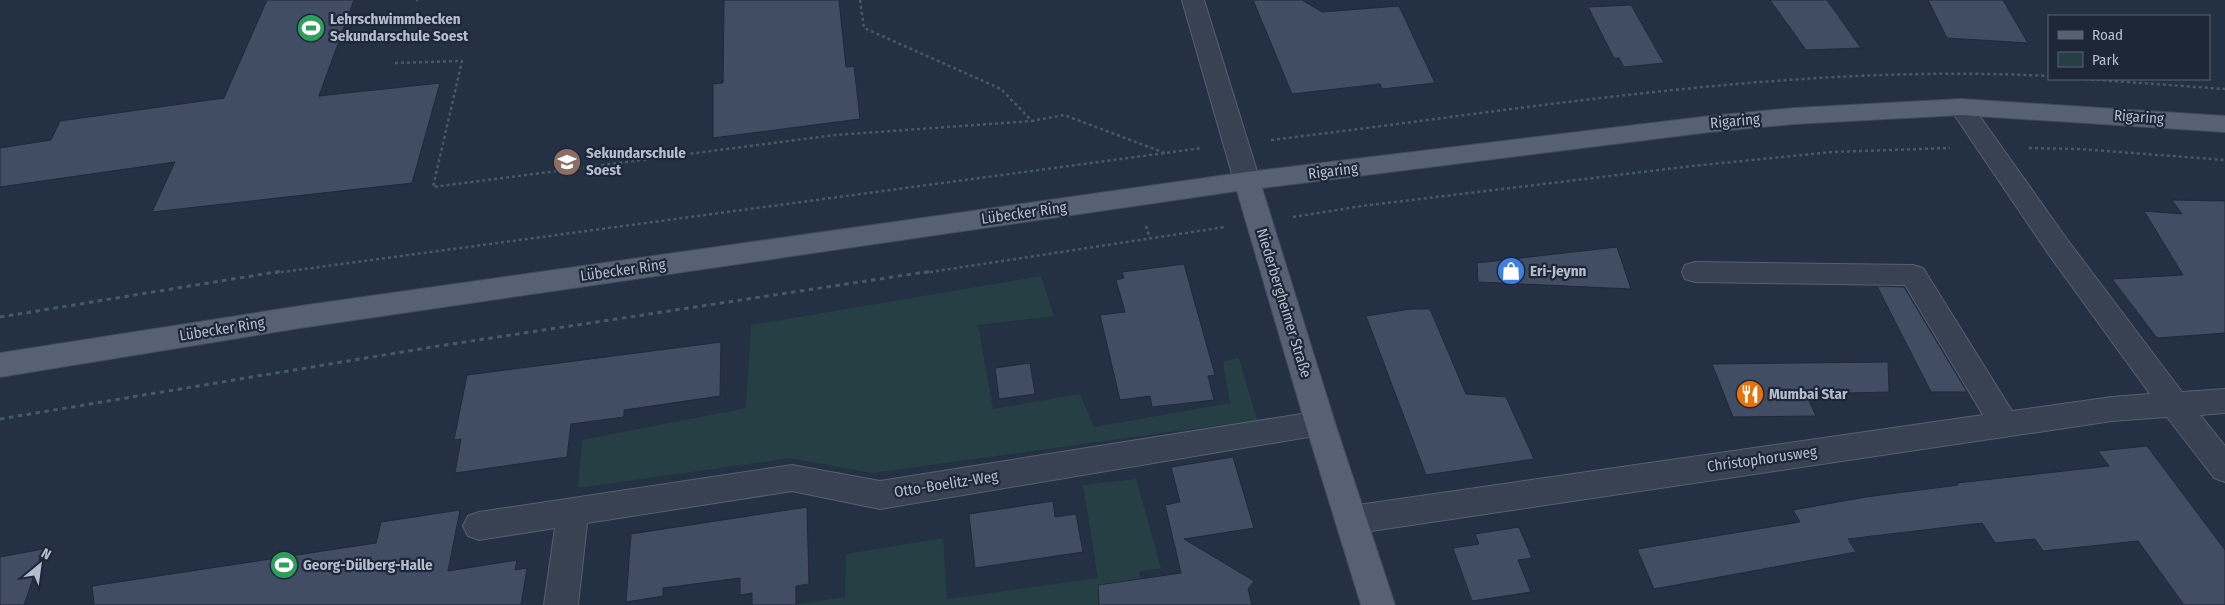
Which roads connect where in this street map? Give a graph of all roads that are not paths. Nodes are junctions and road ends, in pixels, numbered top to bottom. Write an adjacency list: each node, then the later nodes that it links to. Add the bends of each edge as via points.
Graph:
1 (1193, 0): 4 (street, Niederbergheimer Straße)
2 (1961, 107): 3 (main road, Rigaring); 4 (main road, Rigaring, via 1710,124); 8 (street, via 2014,186)
3 (2225, 124)
4 (1247, 181): 6 (main road, Lübecker Ring, via 309,315); 9 (main road, Niederbergheimer Straße)
5 (1695, 272): 10 (street, via 1913,275)
6 (0, 365)
7 (2225, 401): 8 (street, Christophorusweg)
8 (2174, 405): 10 (street, Christophorusweg, via 2112,409); 11 (street)
9 (1320, 423): 12 (street, Otto-Boelitz-Weg, via 880,496 792,478); 13 (main road, Niederbergheimer Straße)
10 (2004, 424): 13 (street, Christophorusweg)
11 (2225, 469)
12 (572, 513): 14 (street, Otto-Boelitz-Weg); 15 (street)
13 (1351, 520): 16 (main road, Niederbergheimer Straße)
14 (479, 526)
15 (561, 605)
16 (1378, 605)

